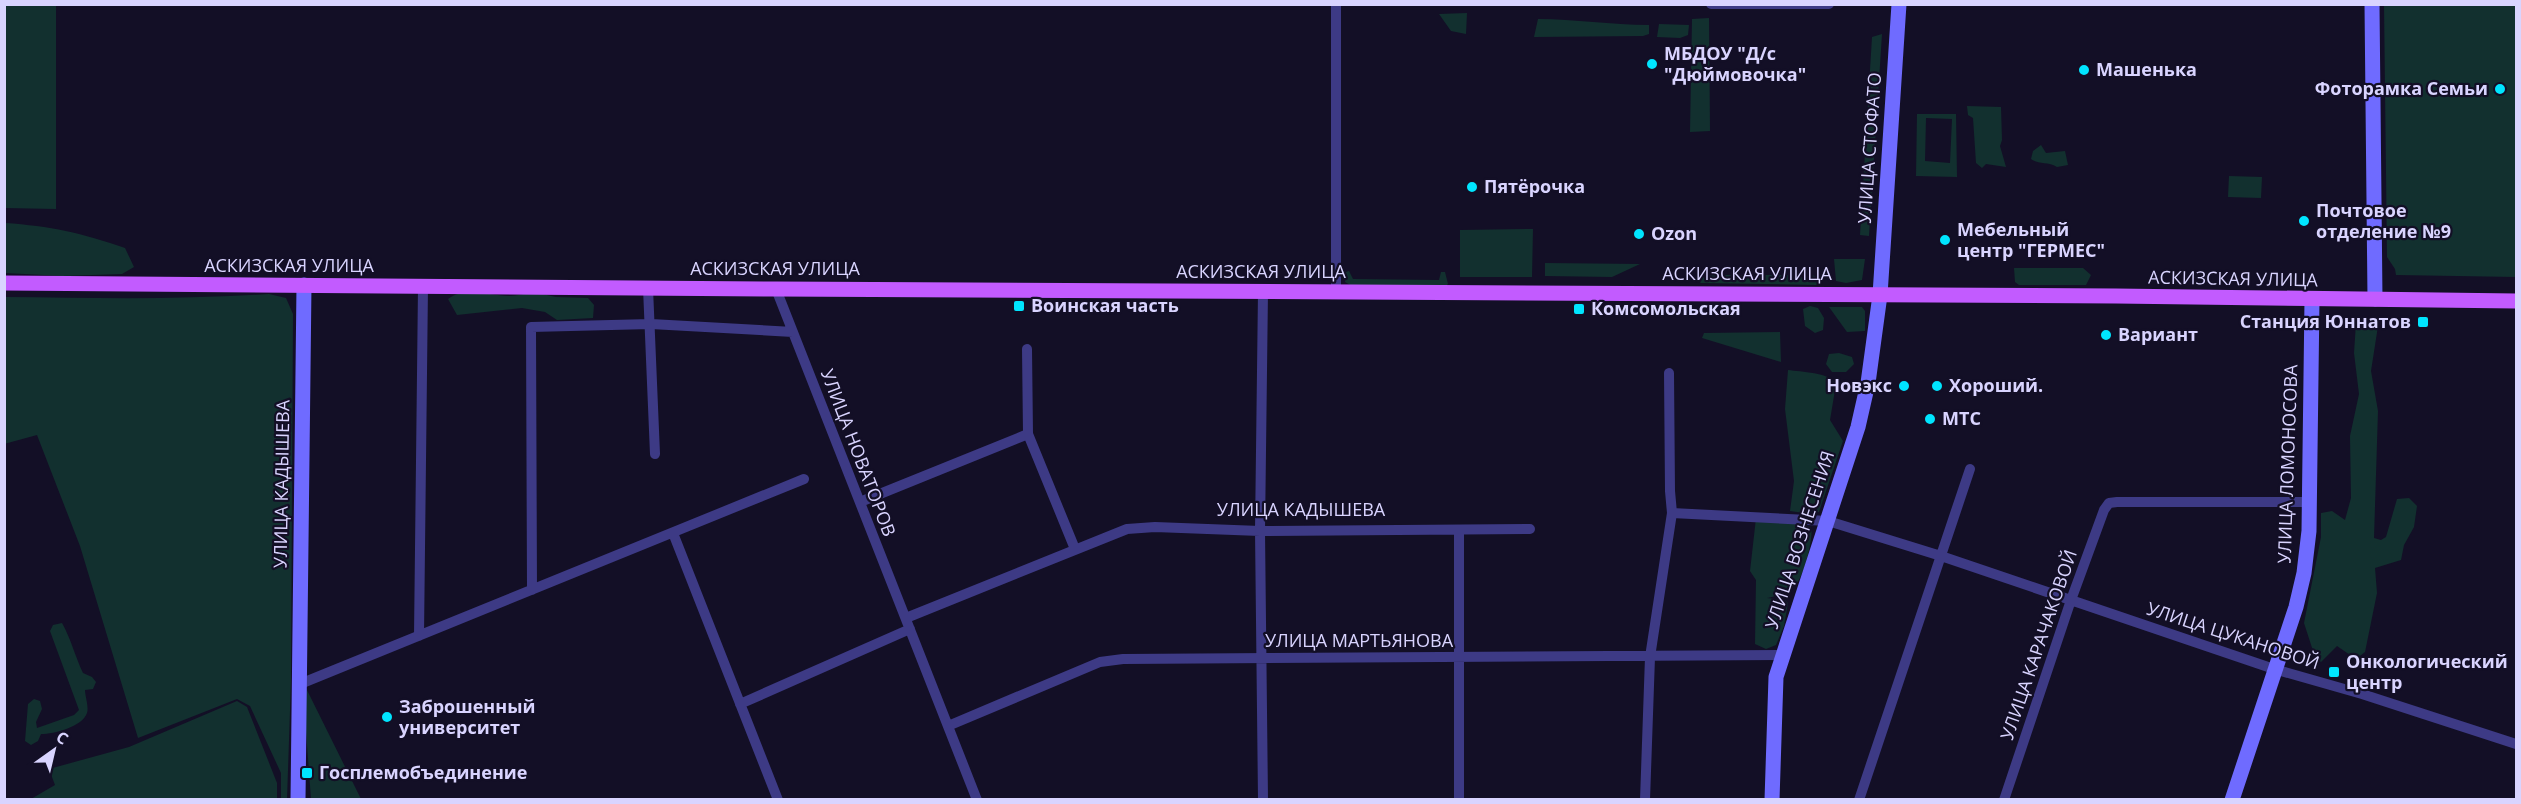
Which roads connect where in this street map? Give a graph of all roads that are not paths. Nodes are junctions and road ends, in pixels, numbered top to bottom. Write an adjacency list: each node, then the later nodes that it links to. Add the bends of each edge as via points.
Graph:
1 (1336, 4): 12 (street)
2 (1711, 4): 3 (street)
3 (1829, 4)
4 (1899, 4): 13 (street, УЛИЦА СТОФАТО)
5 (2373, 4): 15 (street)
6 (4, 283): 7 (main road, АСКИЗСКАЯ УЛИЦА)
7 (304, 285): 8 (main road, АСКИЗСКАЯ УЛИЦА); 44 (street, УЛИЦА КАДЫШЕВА)
8 (423, 286): 9 (main road, АСКИЗСКАЯ УЛИЦА); 38 (street)
9 (648, 288): 10 (main road, АСКИЗСКАЯ УЛИЦА); 17 (street)
10 (776, 289): 11 (main road, АСКИЗСКАЯ УЛИЦА); 18 (street, УЛИЦА НОВАТОРОВ)
11 (1263, 291): 12 (main road, АСКИЗСКАЯ УЛИЦА); 31 (street)
12 (1336, 292): 13 (main road, АСКИЗСКАЯ УЛИЦА)
13 (1880, 295): 14 (main road, АСКИЗСКАЯ УЛИЦА); 28 (street, УЛИЦА ВОЗНЕСЕНИЯ, via 1866,394)
14 (2313, 299): 15 (main road, АСКИЗСКАЯ УЛИЦА); 26 (street, УЛИЦА ЛОМОНОСОВА)
15 (2375, 299): 16 (main road, АСКИЗСКАЯ УЛИЦА)
16 (2517, 301)
17 (651, 324): 18 (street); 22 (street); 35 (street, via 531,327)
18 (793, 332): 25 (street, УЛИЦА НОВАТОРОВ)
19 (1027, 349): 21 (street)
20 (1669, 373): 27 (street)
21 (1028, 434): 25 (street); 33 (street)
22 (655, 454)
23 (1970, 469): 34 (street)
24 (804, 480): 32 (street)
25 (860, 502): 37 (street, УЛИЦА НОВАТОРОВ)
26 (2308, 502): 36 (street, УЛИЦА КАРАЧАКОВОЙ, via 2109,504); 43 (street, УЛИЦА ЛОМОНОСОВА, via 2304,573)
27 (1672, 513): 28 (street, УЛИЦА ЦУКАНОВОЙ); 41 (street)
28 (1828, 521): 34 (street, УЛИЦА ЦУКАНОВОЙ); 39 (street, УЛИЦА ВОЗНЕСЕНИЯ)
29 (1530, 529): 30 (street, УЛИЦА КАДЫШЕВА)
30 (1459, 530): 31 (street, УЛИЦА КАДЫШЕВА); 40 (street)
31 (1260, 531): 33 (street, УЛИЦА КАДЫШЕВА, via 1127,529); 42 (street)
32 (673, 533): 35 (street); 45 (street)
33 (1075, 549): 37 (street, УЛИЦА КАДЫШЕВА)
34 (1941, 556): 36 (street, УЛИЦА ЦУКАНОВОЙ); 55 (street)
35 (532, 590): 38 (street)
36 (2071, 600): 43 (street, УЛИЦА ЦУКАНОВОЙ); 56 (street, УЛИЦА КАРАЧАКОВОЙ)
37 (908, 623): 45 (street); 46 (street, УЛИЦА НОВАТОРОВ)
38 (418, 636): 44 (street)
39 (1783, 655): 41 (street, УЛИЦА МАРТЬЯНОВА); 54 (street, УЛИЦА ВОЗНЕСЕНИЯ, via 1776,677)
40 (1459, 657): 41 (street, УЛИЦА МАРТЬЯНОВА); 42 (street, УЛИЦА МАРТЬЯНОВА); 52 (street)
41 (1650, 657): 53 (street)
42 (1262, 658): 46 (street, УЛИЦА МАРТЬЯНОВА, via 1100,662); 51 (street)
43 (2274, 669): 47 (street, УЛИЦА ЦУКАНОВОЙ); 57 (street, УЛИЦА ЛОМОНОСОВА)
44 (300, 684): 48 (street, УЛИЦА КАДЫШЕВА)
45 (740, 704): 49 (street)
46 (948, 726): 50 (street, УЛИЦА НОВАТОРОВ)
47 (2517, 744)
48 (298, 800)
49 (778, 800)
50 (977, 800)
51 (1263, 800)
52 (1459, 800)
53 (1645, 800)
54 (1772, 800)
55 (1859, 800)
56 (2004, 800)
57 (2232, 800)

